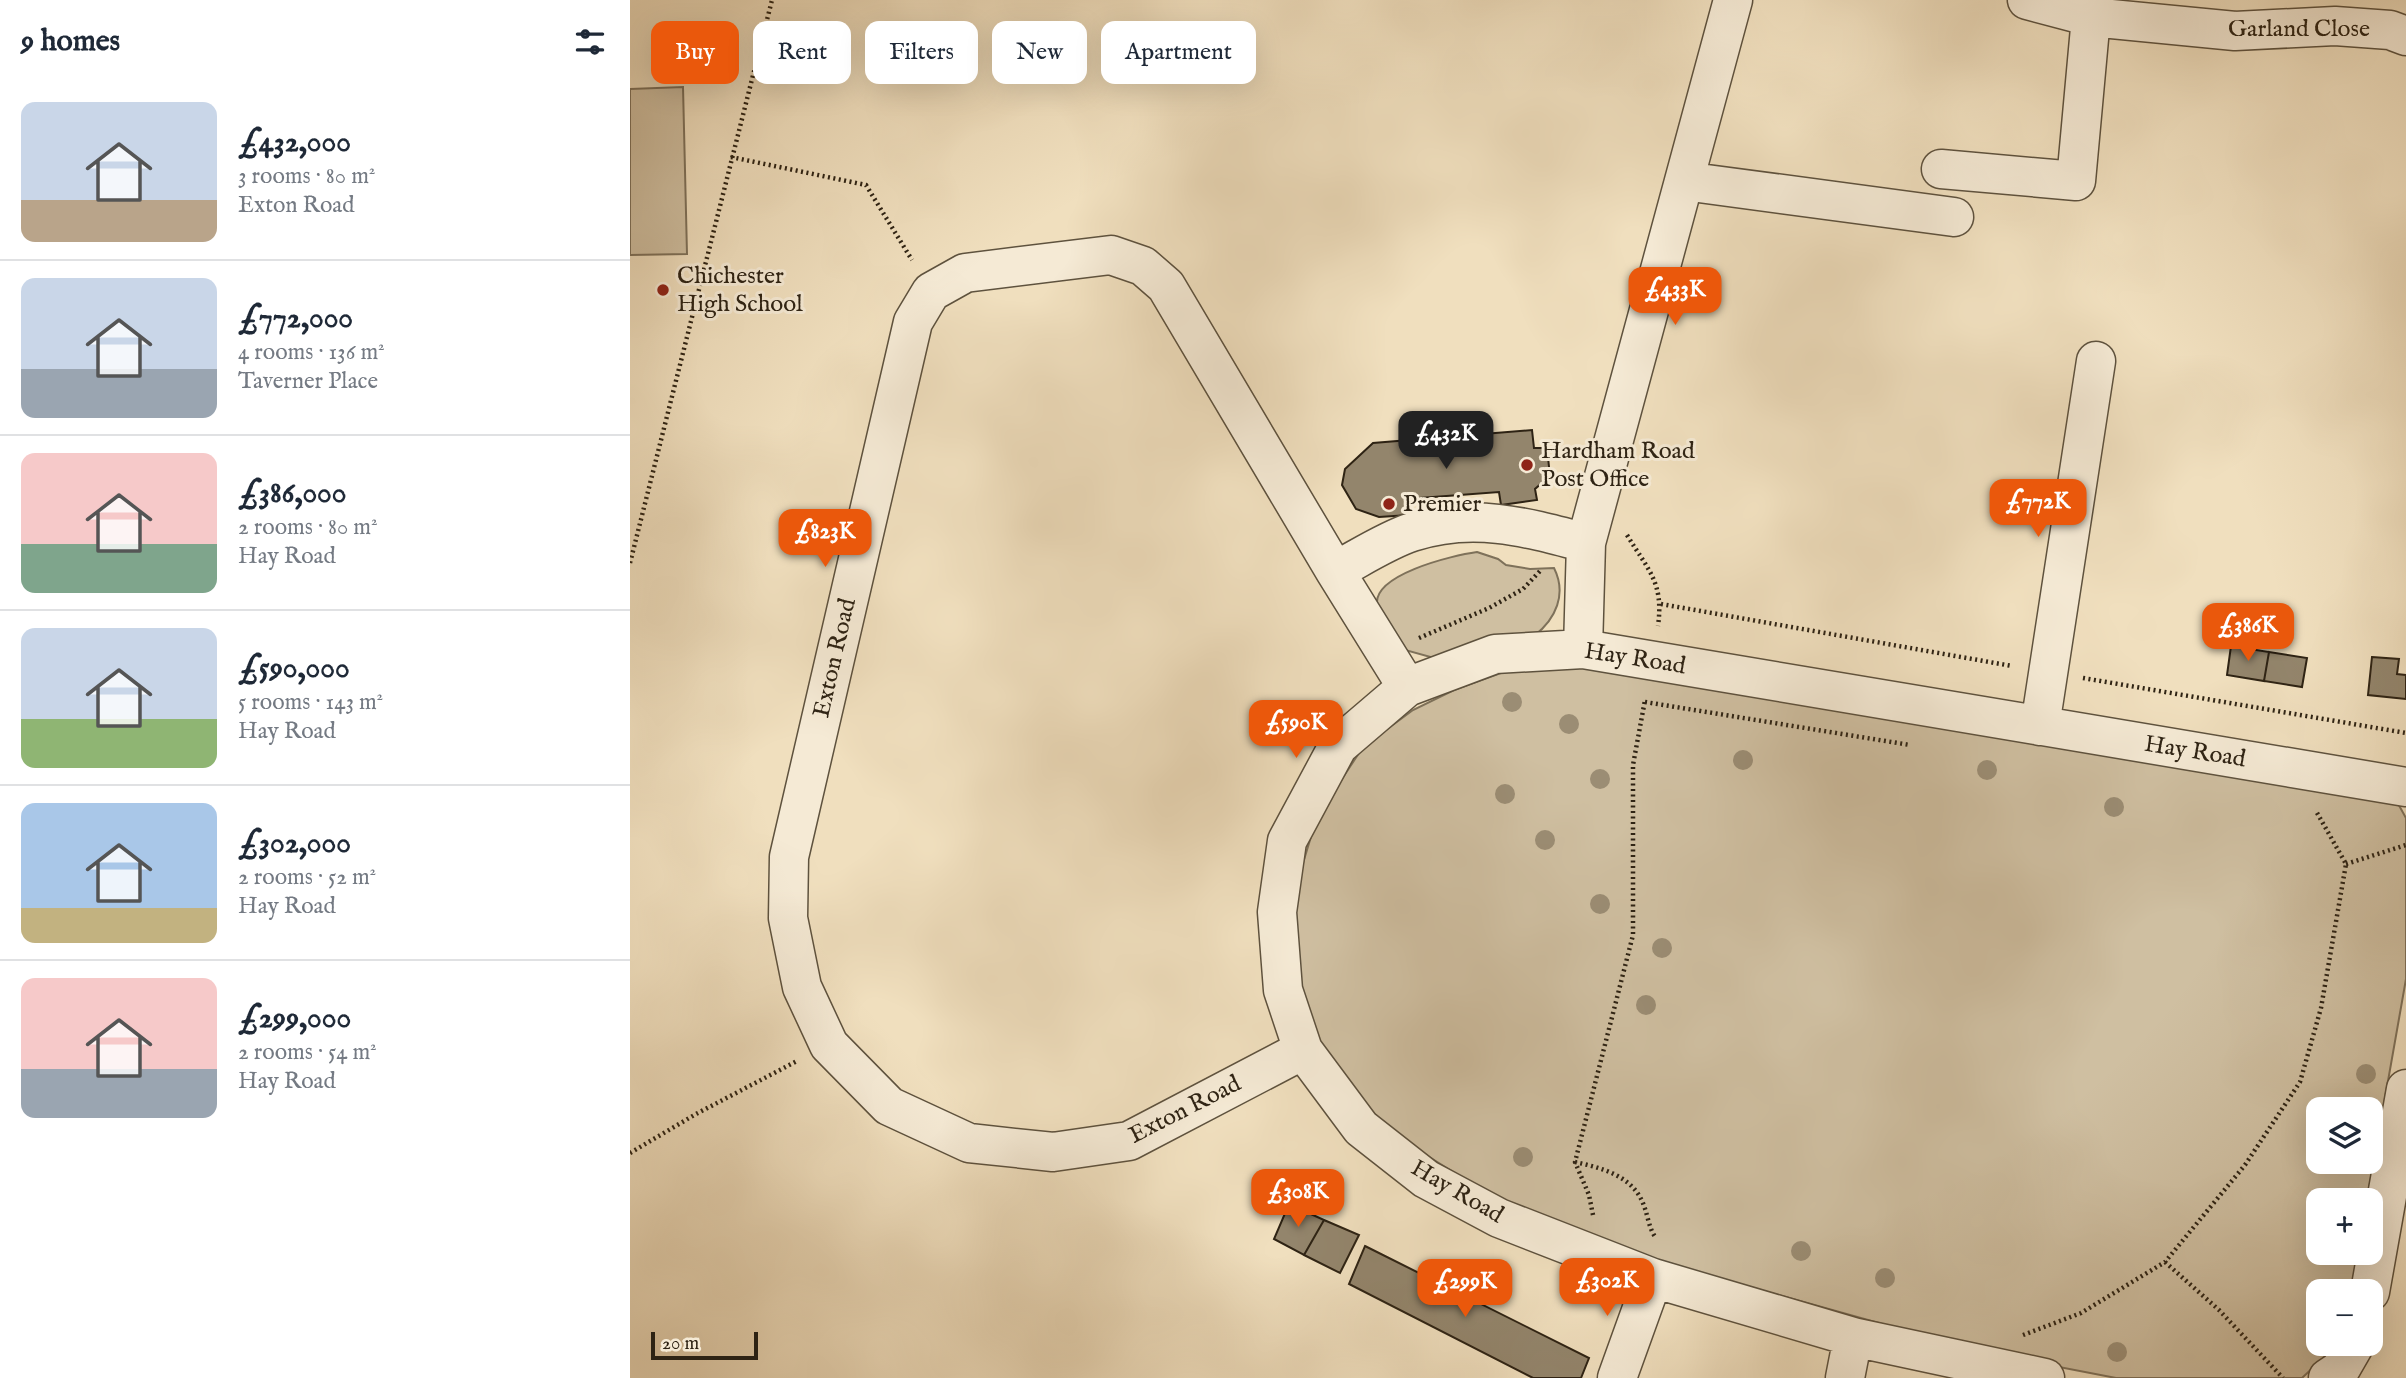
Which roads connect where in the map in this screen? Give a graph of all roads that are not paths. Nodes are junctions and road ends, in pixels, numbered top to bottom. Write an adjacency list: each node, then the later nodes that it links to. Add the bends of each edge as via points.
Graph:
1 (1733, 0): 6 (street)
2 (2027, 0): 3 (street, Garland Close)
3 (2091, 17): 4 (street, Garland Close, via 2235,31 2336,26 2390,30); 5 (street, via 2076,181)
4 (2406, 36)
5 (1941, 169)
6 (1684, 181): 7 (street); 9 (street)
7 (1954, 217)
8 (2096, 361): 13 (street)
9 (1580, 530): 10 (street, via 1462,521 1410,532); 11 (street)
10 (1335, 571): 12 (street, Exton Road); 15 (street, Exton Road, via 1166,286 1143,266 1111,255 965,273 931,292 913,322 789,856 788,918 802,986 829,1045 889,1106 969,1143 1053,1152 1129,1141)
11 (1583, 649): 12 (street, Hay Road, via 1495,654); 13 (street, Hay Road)
12 (1407, 687): 15 (street, Hay Road, via 1338,746 1287,841 1277,912 1283,990)
13 (2040, 726): 14 (street, Hay Road)
14 (2406, 787)
15 (1303, 1050): 17 (street, Hay Road, via 1361,1128 1426,1179 1499,1218)
16 (2406, 1089): 18 (street)
17 (1653, 1278): 19 (street, Hay Road); 21 (street)
18 (2372, 1279)
19 (1853, 1337): 22 (street); 23 (street, Hay Road)
20 (2348, 1356): 24 (street)
21 (1617, 1378)
22 (1845, 1378)
23 (2045, 1378)
24 (2329, 1378)

